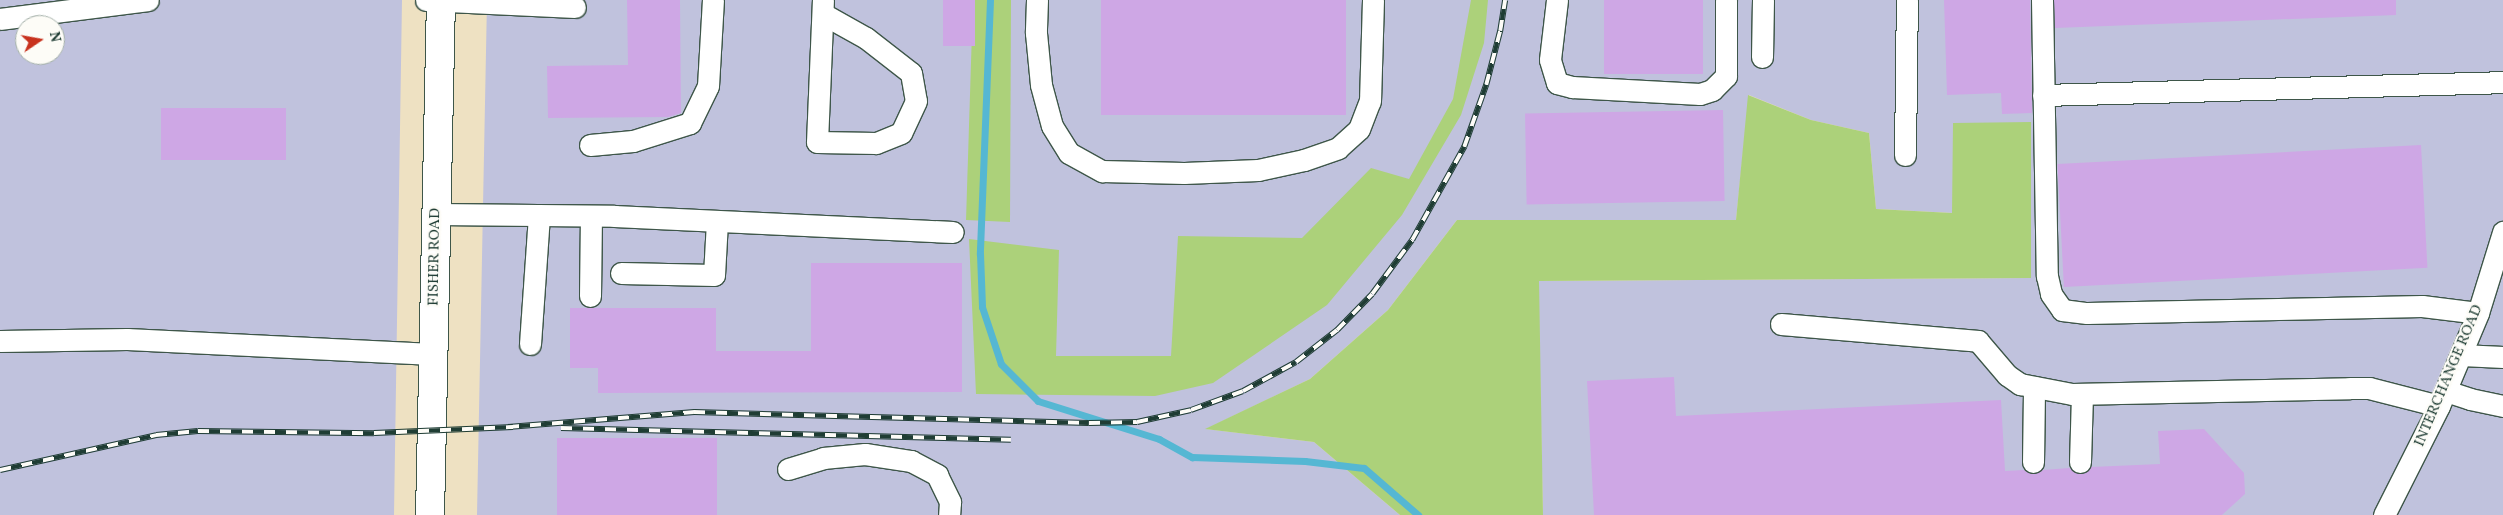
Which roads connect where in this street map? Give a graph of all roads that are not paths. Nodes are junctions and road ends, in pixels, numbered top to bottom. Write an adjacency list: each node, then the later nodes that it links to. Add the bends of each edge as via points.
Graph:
1 (148, 0): 13 (street)
2 (436, 0): 11 (street); 19 (main road, FISHER ROAD)
3 (714, 0): 17 (street, via 708,86 690,123 633,141)
4 (1037, 0): 5 (street, via 1040,85 1052,126 1069,153 1102,171 1184,174 1258,170 1304,160 1338,148 1359,129 1370,101)
5 (1372, 0)
6 (1557, 0): 7 (street, via 1550,60 1557,82 1572,88 1700,94 1712,90 1726,76)
7 (1726, 0)
8 (1764, 0): 14 (street)
9 (1907, 0): 18 (street)
10 (2042, 0): 16 (street)
11 (575, 7)
12 (823, 7): 12 (street, via 911,73 916,101 900,133 876,143 817,142)
13 (0, 19)
14 (1762, 57)
15 (2503, 82): 16 (street)
16 (2043, 95): 27 (street, via 2047,276 2051,294 2062,310 2087,313 2422,306)
17 (590, 145)
18 (1905, 155)
19 (436, 214): 20 (street); 31 (main road, FISHER ROAD)
20 (539, 216): 21 (street); 30 (street)
21 (591, 216): 22 (street); 26 (street)
22 (717, 221): 23 (street); 25 (street, via 714,275)
23 (954, 232)
24 (2503, 232): 27 (street, INTERCHANGE ROAD)
25 (621, 273)
26 (590, 296)
27 (2478, 313): 32 (street, INTERCHANGE ROAD)
28 (1781, 324): 34 (street, via 1978,341 2007,375 2020,384)
29 (0, 342): 31 (street, via 127,339)
30 (530, 344)
31 (434, 354): 41 (main road, FISHER ROAD)
32 (2461, 354): 33 (street); 36 (street, INTERCHANGE ROAD)
33 (2503, 356)
34 (2034, 387): 35 (street); 38 (street)
35 (2082, 394): 36 (street, via 2369,388); 39 (street)
36 (2443, 399): 37 (street, via 2470,399); 43 (street, INTERCHANGE ROAD)
37 (2503, 406)
38 (2033, 462)
39 (2080, 462)
40 (788, 469): 42 (street, via 823,458 865,454 911,461 937,475 950,502)
41 (430, 515)
42 (949, 515)
43 (2384, 515)

